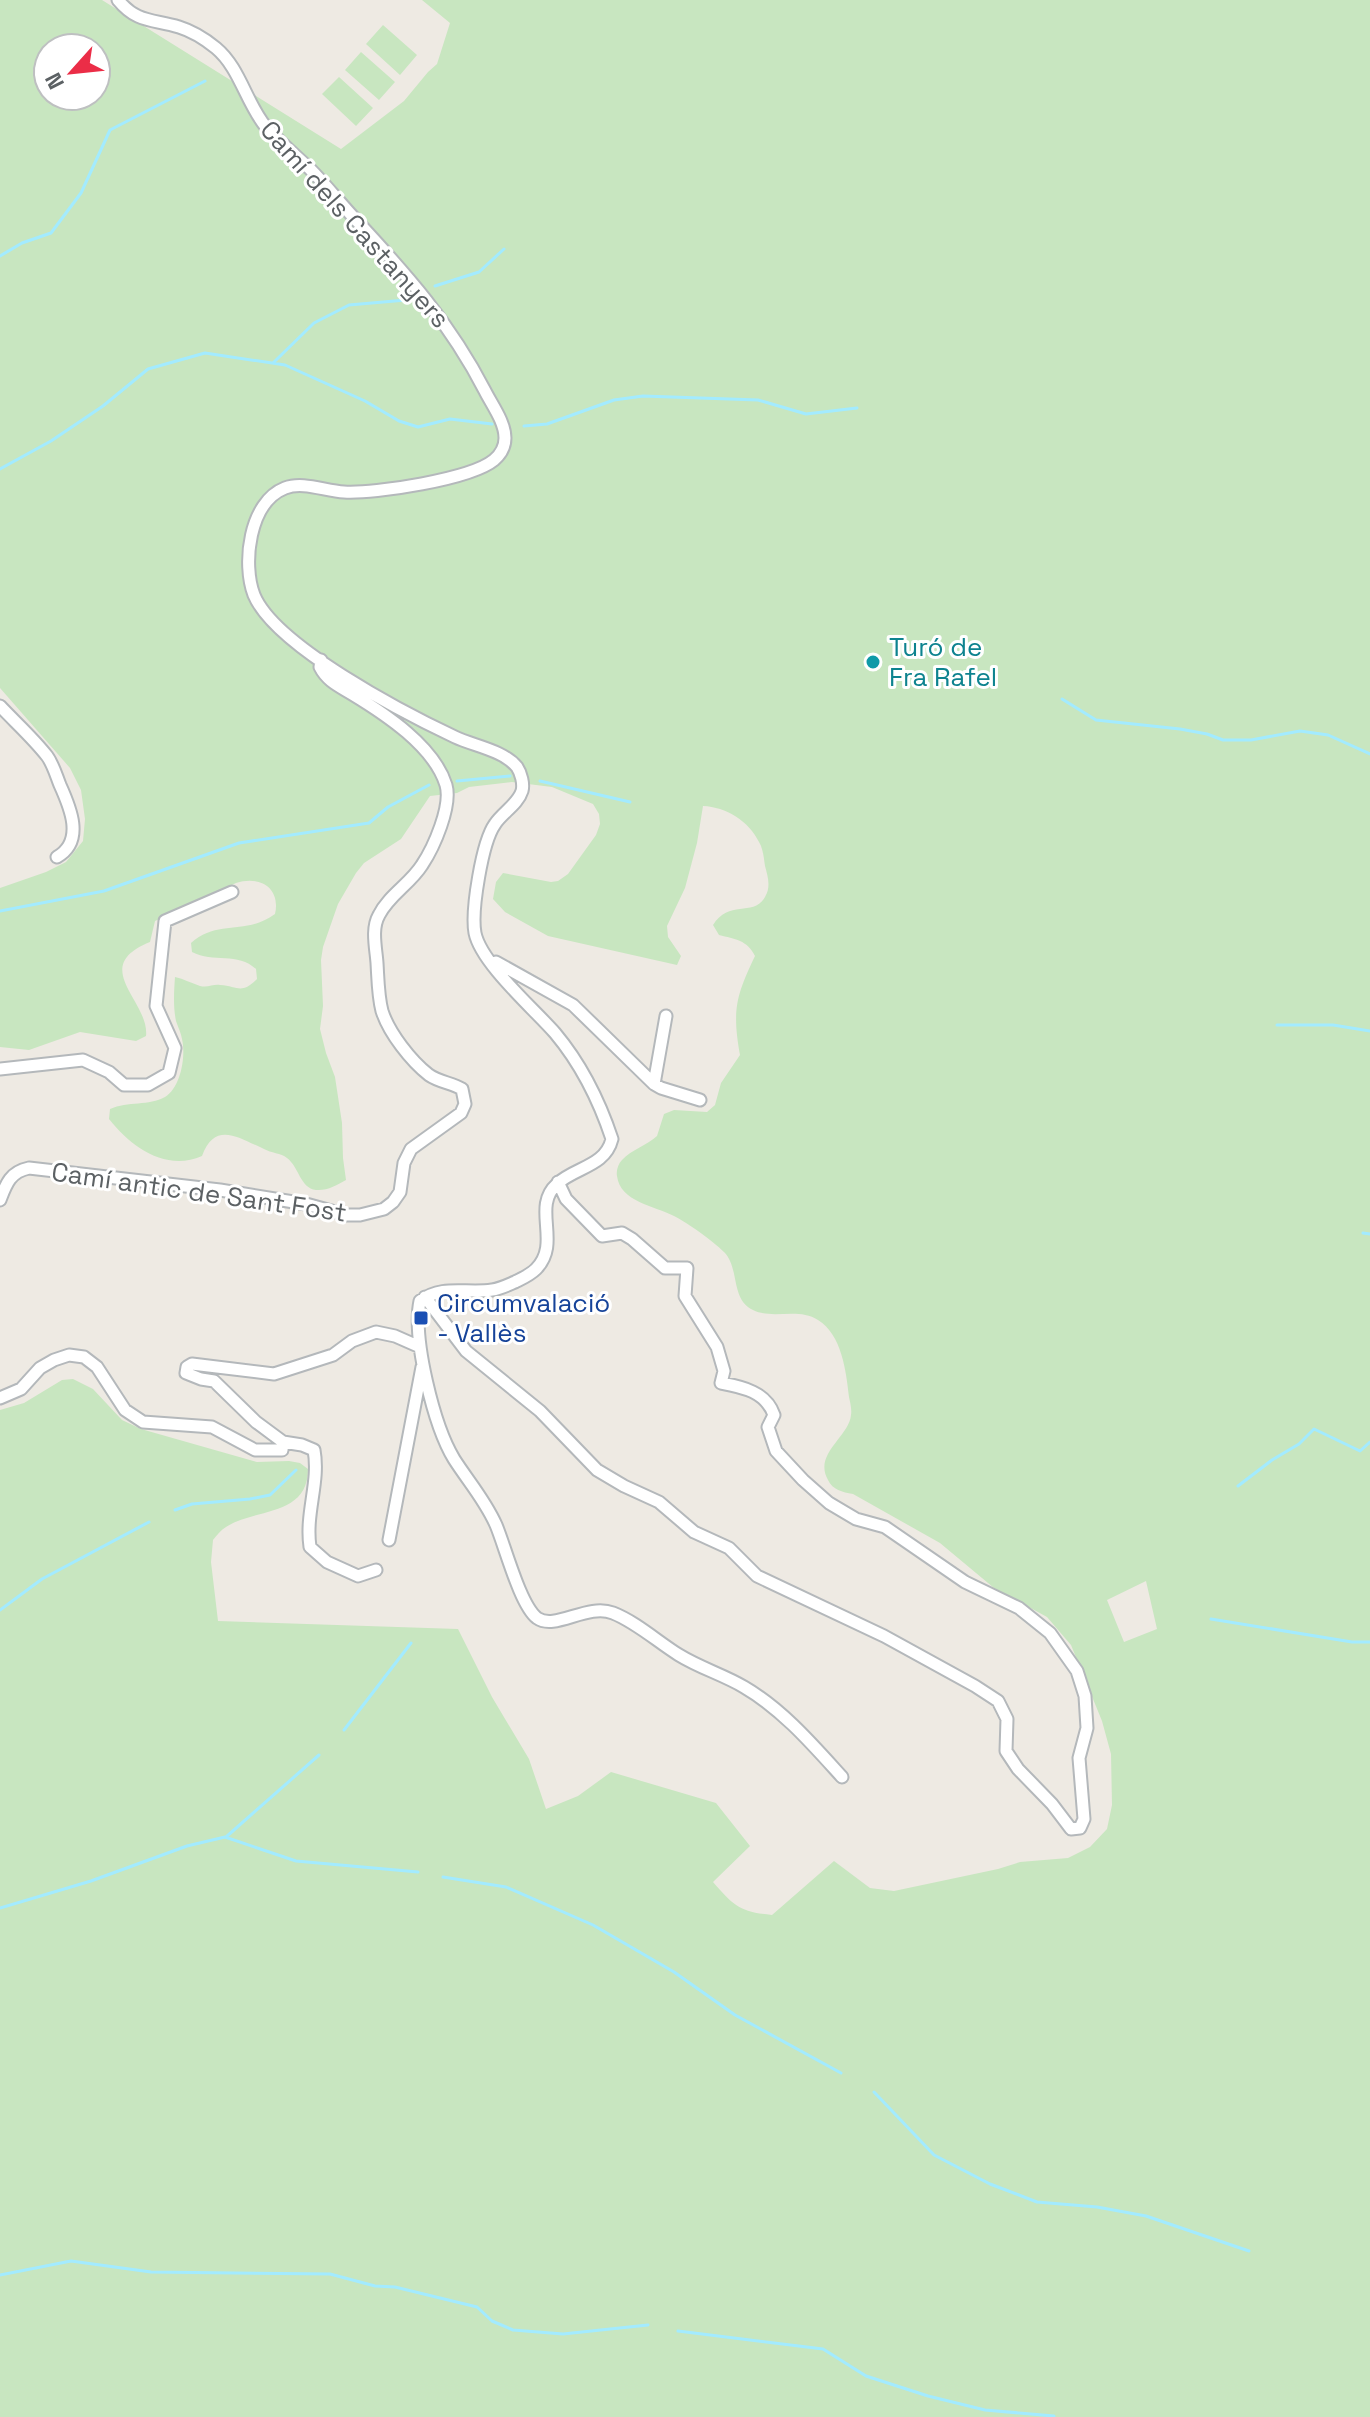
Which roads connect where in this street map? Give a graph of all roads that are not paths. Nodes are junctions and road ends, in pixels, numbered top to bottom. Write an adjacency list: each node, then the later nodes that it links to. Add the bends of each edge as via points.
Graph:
1 (118, 0): 2 (street, Camí dels Castanyers, via 131,14 185,28 229,61 264,124 395,261 448,326 506,436 503,450 477,470 365,492 295,485 267,500 251,544 252,588 279,630)
2 (321, 660): 6 (street, Camí dels Castanyers, via 425,723 505,757 519,769 522,793 492,827 483,852 475,932); 12 (street, Camí antic de Sant Fost, via 332,683 409,735 435,764 446,787 445,810 422,866 386,903 375,938 387,1022 429,1074 462,1089 461,1113 411,1149 400,1192 373,1213 346,1215 220,1190 37,1168 16,1172)
3 (0, 706): 4 (street, via 48,758 71,808 71,845)
4 (57, 857)
5 (232, 892): 8 (street, via 165,921 156,1006 175,1048 169,1073 148,1085 124,1085 83,1060)
6 (488, 958): 9 (street, via 573,1005); 11 (street, via 585,1075 608,1126 612,1139 605,1154)
7 (666, 1016): 9 (street)
8 (0, 1069)
9 (654, 1084): 10 (street)
10 (700, 1100)
11 (558, 1182): 13 (street, via 545,1209 549,1246 532,1274 493,1290 441,1291); 13 (street, via 571,1206 602,1236 622,1233 665,1268 687,1268 685,1296 717,1347 724,1371 721,1383 747,1388 770,1404 774,1415 768,1427 776,1451 803,1480 829,1503 856,1519 885,1527 965,1582 1019,1608 1050,1633 1077,1671 1085,1696 1080,1828 1071,1829 1006,1751 1007,1719 998,1701 884,1636 757,1576 729,1548 694,1532 659,1502 597,1470 540,1411 466,1351)
12 (0, 1200)
13 (425, 1297): 14 (street, via 418,1310)
14 (420, 1347): 15 (street); 17 (street, via 376,1332 333,1355 274,1374 187,1367 186,1373 214,1381)
15 (423, 1363): 18 (street); 20 (street, via 442,1434 494,1521 536,1617 546,1622 587,1611 615,1613 766,1702)
16 (0, 1398): 17 (street, via 21,1389 54,1360 84,1357 97,1367 125,1410 143,1422 212,1427 255,1450 282,1450)
17 (283, 1442): 19 (street, via 314,1450 310,1547 327,1562 358,1576)
18 (389, 1540)
19 (376, 1570)
20 (842, 1777)

